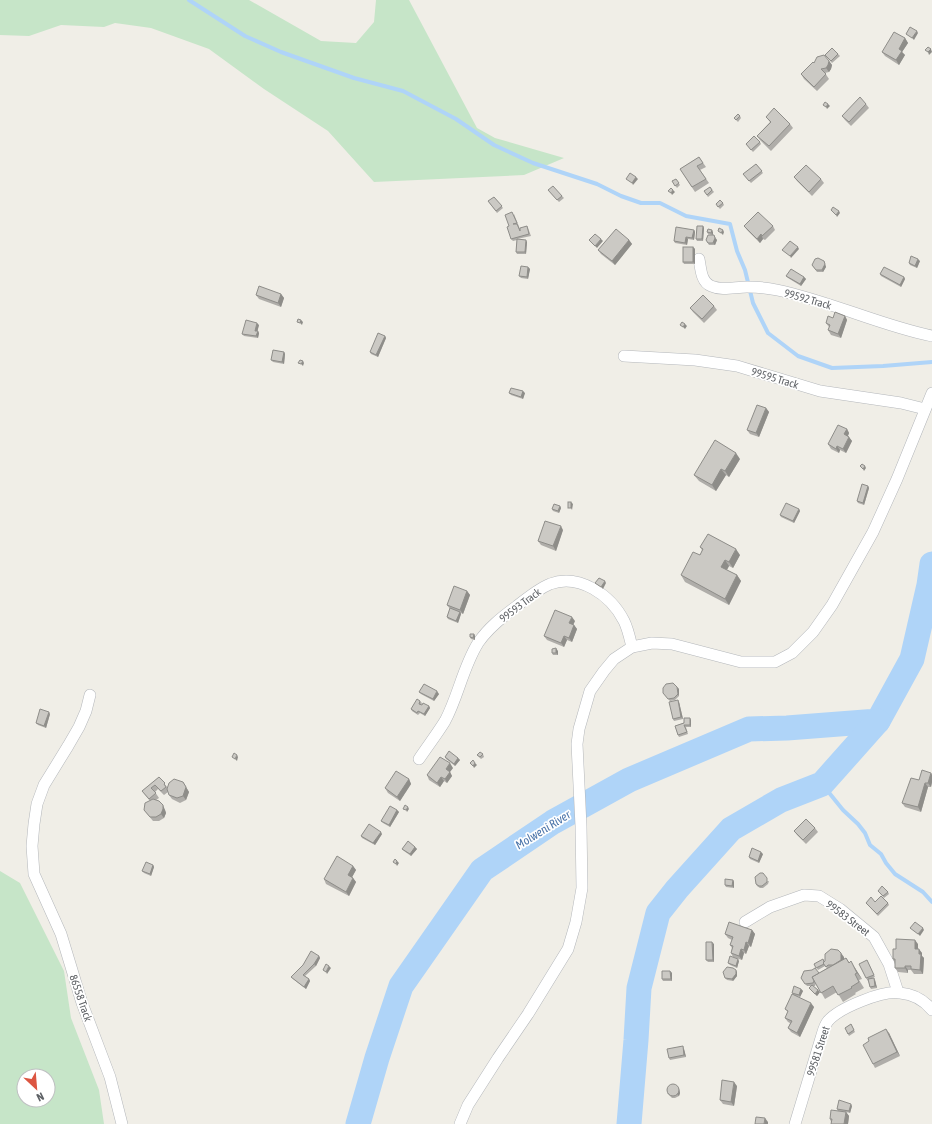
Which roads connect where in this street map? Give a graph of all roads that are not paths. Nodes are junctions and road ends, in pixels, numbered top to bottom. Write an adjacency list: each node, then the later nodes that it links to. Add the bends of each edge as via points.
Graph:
1 (699, 259): 2 (street, 99592 Track, via 705,282 718,289 746,287 776,290)
2 (932, 336)
3 (624, 356): 5 (street, 99595 Track, via 694,360 737,366 820,391)
4 (932, 393): 5 (street)
5 (924, 409): 6 (street, via 873,532 832,606 813,632 792,653 775,662 741,662 672,644 652,643)
6 (632, 647): 8 (street, 99593 Track, via 625,622 605,597 582,583 561,581 540,589 488,630 477,644 445,721); 13 (street, via 614,659 590,691 579,729 577,744 582,888 568,949 468,1105)
7 (90, 694): 12 (street, 86558 Track, via 79,726 44,785 37,804 32,846 34,874 61,934 82,1003 110,1077)
8 (419, 759)
9 (745, 922): 10 (street, 99583 Street, via 776,904 804,895 819,896 840,909 874,937 889,964)
10 (898, 992): 11 (street, 99581 Street, via 917,998); 14 (street, 99581 Street, via 858,1002 843,1010 825,1025)
11 (932, 1010)
12 (122, 1124)
13 (460, 1124)
14 (795, 1124)

